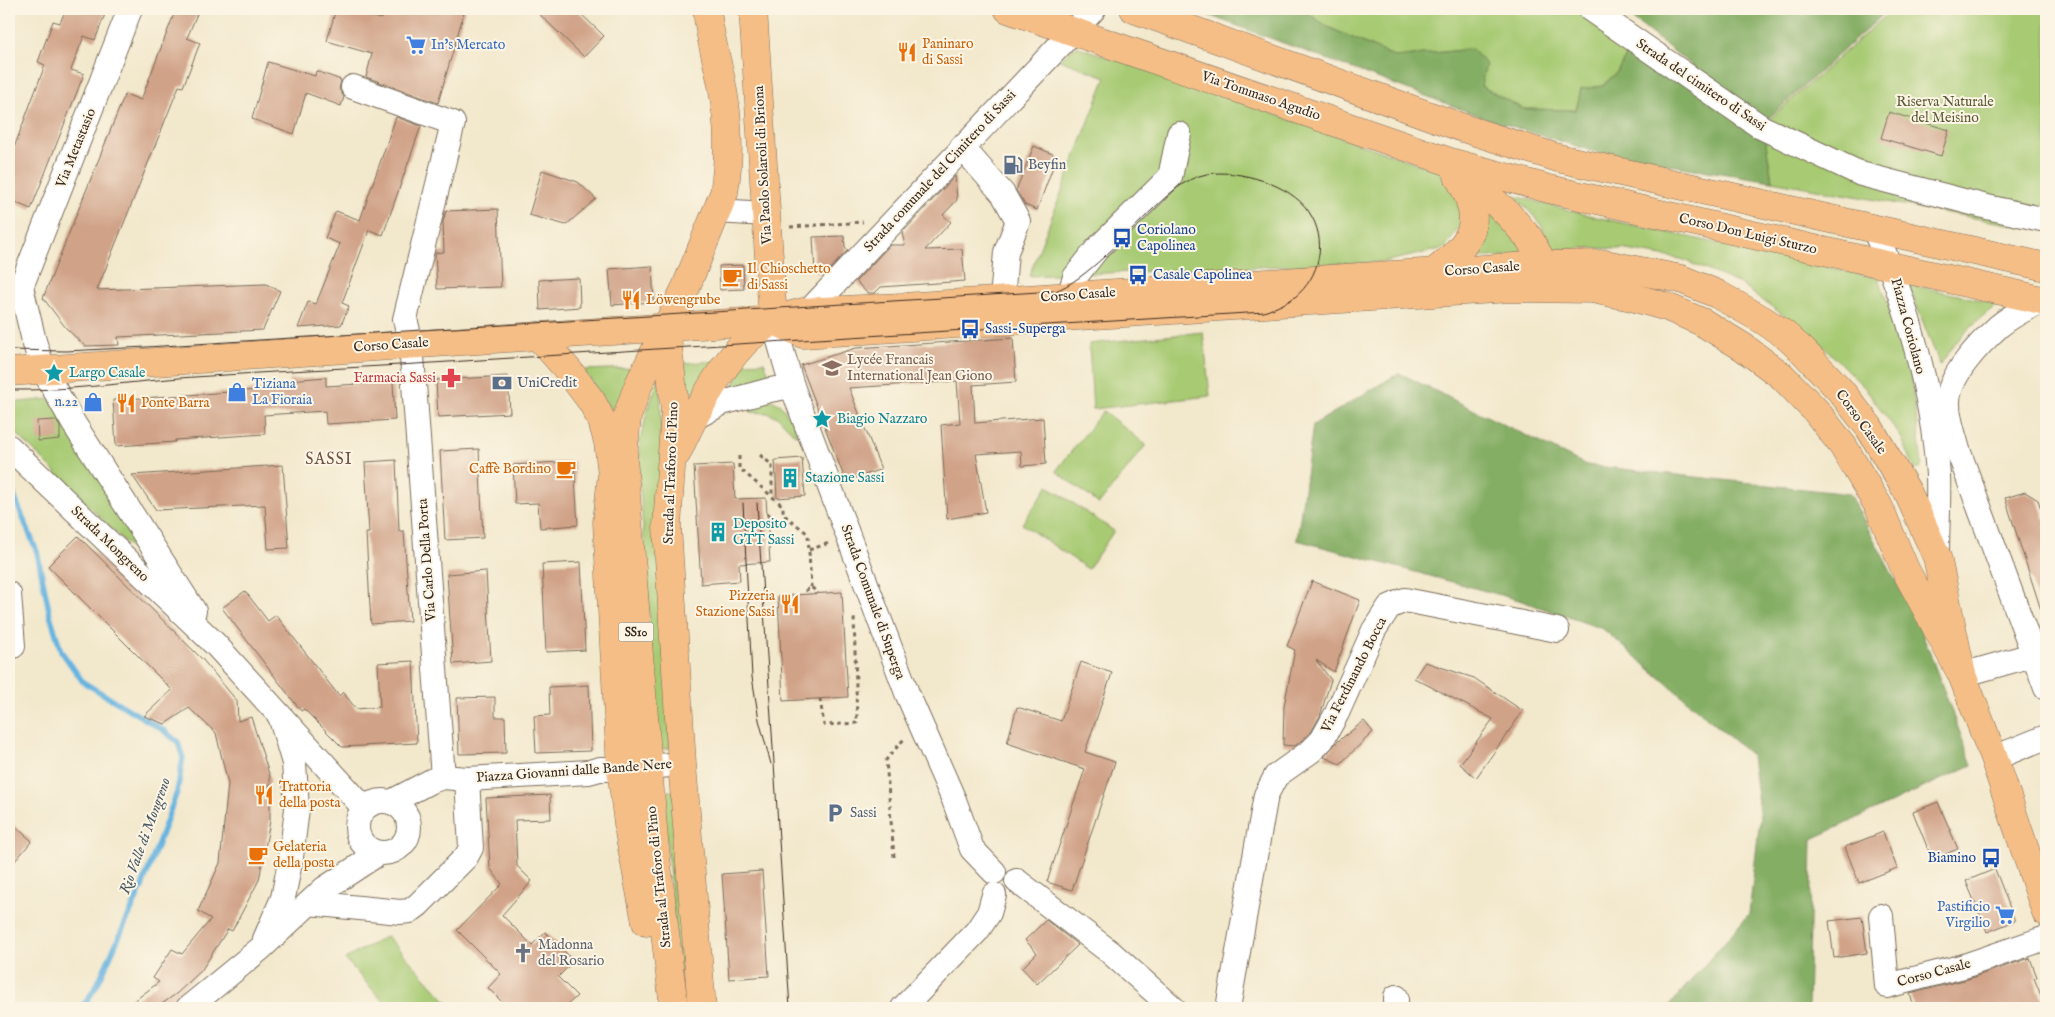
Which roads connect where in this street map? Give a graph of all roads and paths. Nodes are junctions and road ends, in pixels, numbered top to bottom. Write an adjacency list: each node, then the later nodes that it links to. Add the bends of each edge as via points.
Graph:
1 (130, 9): 25 (street, Via Metastasio)
2 (753, 9): 10 (main road, Via Paolo Solaroli di Briona)
3 (765, 9): 10 (main road)
4 (1008, 9): 9 (main road, Via Tommaso Agudio)
5 (1094, 9): 9 (street)
6 (1134, 9): 19 (main road, via 1466,129 1558,158)
7 (1590, 9): 17 (street, Strada del cimitero di Sassi, via 1761,127 1861,174)
8 (706, 14): 15 (main road, via 722,86 729,152 724,192)
9 (1073, 30): 13 (street, Strada comunale del Cimitero di Sassi); 14 (main road, Via Tommaso Agudio)
10 (758, 58): 16 (main road, Via Paolo Solaroli di Briona)
11 (353, 87): 33 (street, Via Carlo Della Porta, via 453,123 405,319)
12 (1179, 134): 26 (street, via 1170,177 1097,249 1075,278)
13 (962, 147): 27 (street, via 1003,194 1018,221 1006,252); 29 (street, Strada comunale del Cimitero di Sassi)
14 (1450, 162): 20 (main road, via 1507,213 1529,238); 21 (main road, Corso Don Luigi Sturzo, via 1549,189); 23 (main road, via 1468,193 1474,209 1473,222 1464,246)
15 (717, 211): 16 (street); 31 (main road)
16 (776, 220): 18 (path); 30 (main road, Via Paolo Solaroli di Briona)
17 (2046, 220)
18 (872, 221)
19 (1874, 229): 21 (street, Piazza Coriolano); 22 (main road)
20 (1544, 265): 23 (main road, Corso Casale); 24 (main road); 53 (main road, Corso Casale, via 1605,264 1681,279 1717,294 1784,334 1822,370 1869,427 1908,493)
21 (1891, 266): 28 (main road, Corso Don Luigi Sturzo); 39 (street, Piazza Coriolano, via 1914,340)
22 (2046, 266)
23 (1433, 272): 26 (main road, Corso Casale)
24 (1576, 288): 30 (main road, Corso Casale, via 1510,288 803,334); 63 (main road, Corso Casale, via 1632,297 1667,307 1702,322 1782,376 1844,446 1880,507 1905,570)
25 (15, 292): 34 (street)
26 (1069, 296): 27 (main road, Corso Casale)
27 (1002, 300): 29 (main road, Corso Casale)
28 (2044, 301): 37 (street, via 2016,314 2000,326 1958,370)
29 (808, 312): 30 (main road, Corso Casale)
30 (773, 320): 31 (main road, Corso Casale); 36 (street, Strada Comunale di Superga); 38 (main road, via 743,345)
31 (666, 328): 32 (main road, Corso Casale); 40 (main road, Strada al Traforo di Pino / SS10, via 638,386 627,418); 45 (main road, Strada al Traforo di Pino / SS10, via 675,410)
32 (538, 336): 33 (main road, Corso Casale); 46 (main road, SS10, via 592,402 608,442)
33 (411, 344): 34 (main road, Corso Casale); 73 (street, Via Carlo Della Porta)
34 (43, 369): 35 (main road, Corso Casale); 60 (street, Strada Mongreno, via 74,424)
35 (9, 372)
36 (792, 386): 38 (street, via 722,404); 58 (street, Strada Comunale di Superga)
37 (1948, 400): 39 (street); 41 (street, via 1949,418)
38 (694, 418): 45 (main road)
39 (1932, 426): 41 (street); 53 (street, Piazza Coriolano, via 1938,476)
40 (624, 442): 46 (main road); 48 (main road, Strada al Traforo di Pino / SS10)
41 (1958, 450): 62 (street)
42 (760, 454): 47 (path, via 772,465)
43 (11, 456): 60 (street, Strada Mongreno)
44 (739, 456): 47 (path, via 739,468)
45 (671, 466): 70 (main road, Strada al Traforo di Pino / SS10, via 667,526)
46 (612, 474): 48 (main road, SS10); 72 (main road, via 607,522)
47 (772, 497): 50 (path, via 783,506 783,514)
48 (625, 498): 71 (main road, Strada al Traforo di Pino / SS10)
49 (767, 513): 50 (path, via 783,527)
50 (790, 519): 52 (path, via 808,534)
51 (817, 547): 52 (path)
52 (809, 550): 54 (path)
53 (1937, 557): 63 (main road, Corso Casale)
54 (810, 587): 55 (path); 56 (path)
55 (805, 591)
56 (818, 593)
57 (9, 594): 61 (street, via 13,629 13,646)
58 (874, 604): 65 (path, via 854,612 857,723 824,725); 80 (street, Strada Comunale di Superga, via 972,849)
59 (1558, 630): 92 (street, Via Ferdinando Bocca, via 1405,600 1389,607 1374,630 1322,740 1276,776 1266,795)
60 (215, 644): 66 (street, Strada Mongreno)
61 (9, 648)
62 (2040, 653): 63 (street); 64 (street)
63 (1962, 675): 68 (main road, Corso Casale)
64 (2046, 688)
65 (820, 699)
66 (280, 715): 75 (street, Strada Mongreno); 85 (street, Strada Mongreno, via 294,763 297,809 283,898)
67 (2046, 737): 68 (street)
68 (1994, 758): 82 (main road, Corso Casale)
69 (886, 760): 79 (path)
70 (682, 764): 71 (street, Piazza Giovanni dalle Bande Nere); 89 (main road, Strada al Traforo di Pino / SS10)
71 (648, 767): 72 (street, Piazza Giovanni dalle Bande Nere); 88 (main road, Strada al Traforo di Pino / SS10)
72 (621, 769): 74 (street, Piazza Giovanni dalle Bande Nere); 87 (main road, via 629,832)
73 (437, 779): 74 (street, Piazza Giovanni dalle Bande Nere); 76 (street)
74 (467, 779): 81 (street, Piazza Giovanni dalle Bande Nere, via 471,848 418,905 410,911 400,912)
75 (364, 808): 76 (street, via 382,800); 77 (street, via 359,816)
76 (400, 810): 78 (street, via 410,827 404,844 388,854)
77 (357, 834): 78 (street, via 365,847); 81 (street)
78 (378, 853): 81 (street)
79 (894, 857)
80 (994, 884): 90 (street, via 989,913 977,931); 91 (street, via 1002,898 1016,890 1017,881 1110,952)
81 (316, 896): 85 (street, Strada Mongreno)
82 (2046, 912)
83 (1881, 916): 84 (street, Corso Casale, via 1887,986 1964,966)
84 (2046, 938)
85 (260, 949): 86 (street, Strada Mongreno)
86 (188, 1008)
87 (661, 1008)
88 (674, 1008)
89 (702, 1008)
90 (903, 1008)
91 (1174, 1008)
92 (1228, 1008)

